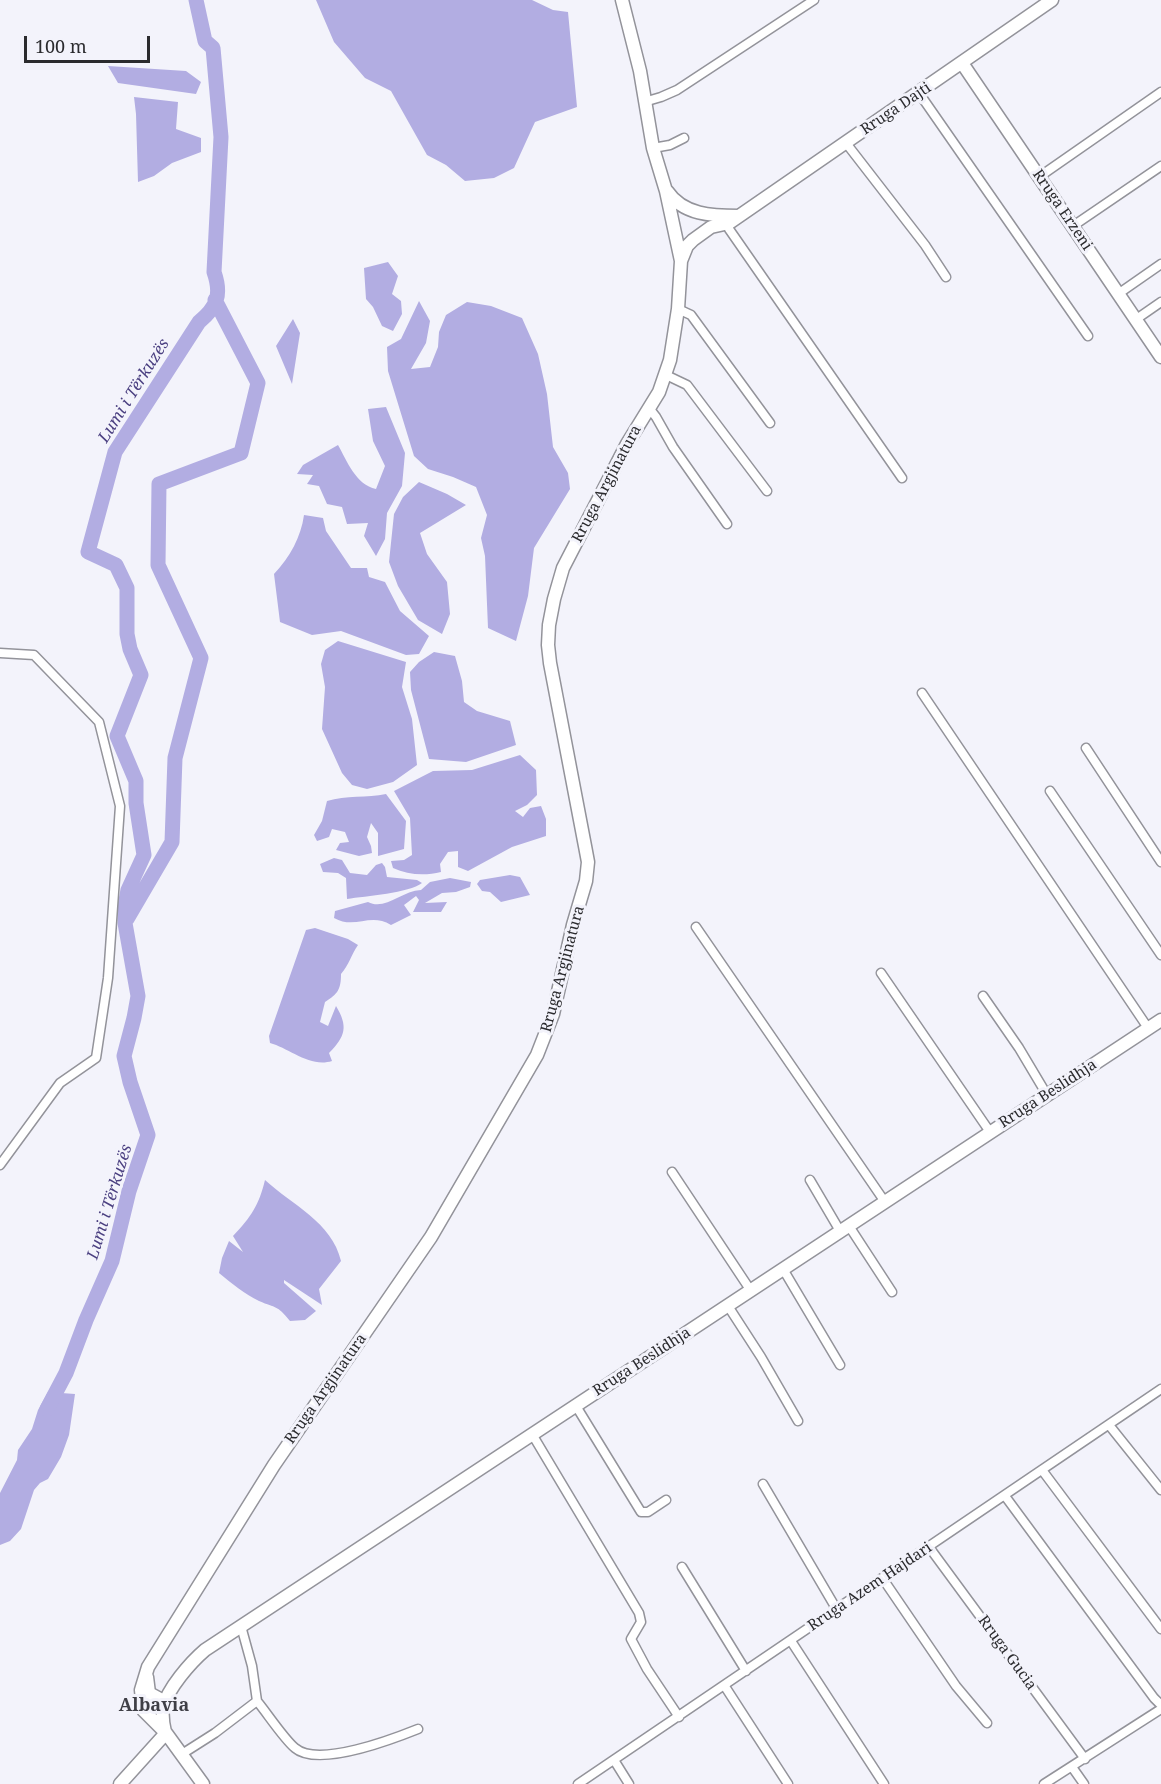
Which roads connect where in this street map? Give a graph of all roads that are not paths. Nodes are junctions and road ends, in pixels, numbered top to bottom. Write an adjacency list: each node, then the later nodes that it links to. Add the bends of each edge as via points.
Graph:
1 (814, 0): 7 (street, via 676,90)
2 (1052, 0): 4 (street, Rruga Dajti)
3 (624, 1): 7 (street)
4 (962, 63): 6 (street, Rruga Dajti); 12 (street, Rruga Erzeni)
5 (1161, 92): 12 (street)
6 (919, 93): 9 (street, Rruga Dajti); 26 (street)
7 (644, 102): 10 (street)
8 (684, 138): 10 (street)
9 (846, 143): 15 (street, Rruga Dajti); 21 (street)
10 (653, 148): 13 (street)
11 (1161, 165): 16 (street)
12 (1039, 177): 16 (street, Rruga Erzeni)
13 (666, 190): 14 (street, via 673,200); 17 (street)
14 (692, 211): 15 (street); 17 (street, via 682,211 675,218); 18 (street, via 704,224)
15 (734, 219): 18 (street, Rruga Dajti); 31 (street, via 729,229)
16 (1073, 226): 22 (street, Rruga Erzeni)
17 (674, 228): 18 (street, via 683,239); 19 (street)
18 (697, 237): 19 (street, via 687,246)
19 (681, 261): 24 (street, Rruga Argjinatura)
20 (1161, 264): 22 (street)
21 (946, 277)
22 (1118, 294): 25 (street, Rruga Erzeni)
23 (1161, 302): 25 (street)
24 (678, 309): 28 (street, Rruga Argjinatura); 30 (street, via 690,315)
25 (1135, 320): 27 (street, Rruga Erzeni)
26 (1088, 336)
27 (1161, 357)
28 (666, 375): 29 (street, Rruga Argjinatura); 32 (street, via 687,385)
29 (649, 408): 33 (street); 74 (street, Rruga Argjinatura, via 603,487 563,568 549,625 550,663 588,862 549,1028 517,1091 431,1237 274,1465)
30 (770, 423)
31 (902, 478)
32 (767, 491)
33 (727, 524)
34 (0, 653): 47 (street, via 34,655 99,722 120,806 108,978 96,1058 60,1083)
35 (922, 693): 44 (street)
36 (1086, 748): 38 (street)
37 (1050, 791): 40 (street)
38 (1161, 862)
39 (696, 927): 50 (street)
40 (1161, 955)
41 (881, 973): 46 (street)
42 (983, 996): 45 (street)
43 (1161, 1020): 44 (street, Rruga Beslidhja)
44 (1148, 1028): 45 (street, Rruga Beslidhja)
45 (1047, 1095): 46 (street, Rruga Beslidhja)
46 (990, 1132): 50 (street, Rruga Beslidhja)
47 (0, 1165)
48 (672, 1172): 53 (street)
49 (810, 1180): 51 (street)
50 (885, 1202): 51 (street, Rruga Beslidhja)
51 (844, 1229): 52 (street, Rruga Beslidhja); 54 (street)
52 (783, 1269): 53 (street, Rruga Beslidhja); 56 (street)
53 (751, 1290): 55 (street, Rruga Beslidhja)
54 (892, 1292)
55 (728, 1306): 58 (street, Rruga Beslidhja); 59 (street)
56 (840, 1365)
57 (1161, 1389): 60 (street, Rruga Azem Hajdari)
58 (576, 1406): 61 (street, Rruga Beslidhja); 66 (street, via 641,1512 648,1512)
59 (798, 1421)
60 (1109, 1425): 62 (street, Rruga Azem Hajdari); 64 (street)
61 (532, 1434): 71 (street, Rruga Beslidhja); 83 (street, via 639,1613 641,1622 632,1636 633,1644)
62 (1042, 1470): 65 (street, Rruga Azem Hajdari); 72 (street)
63 (763, 1484): 70 (street)
64 (1161, 1490)
65 (1005, 1496): 67 (street, Rruga Azem Hajdari); 80 (street)
66 (666, 1500)
67 (929, 1547): 69 (street, Rruga Azem Hajdari); 88 (street, Rruga Gucia)
68 (682, 1567): 75 (street)
69 (883, 1579): 70 (street, Rruga Azem Hajdari); 84 (street, via 956,1686)
70 (837, 1610): 73 (street, Rruga Azem Hajdari)
71 (242, 1626): 77 (street, Rruga Beslidhja, via 197,1657); 79 (street)
72 (1161, 1629)
73 (791, 1641): 75 (street, Rruga Azem Hajdari); 96 (street)
74 (148, 1667): 78 (street, via 147,1688); 82 (street, Rruga Argjinatura, via 141,1690)
75 (746, 1671): 76 (street, Rruga Azem Hajdari)
76 (724, 1685): 83 (street, Rruga Azem Hajdari); 95 (street)
77 (174, 1687): 78 (street); 81 (street, Rruga Beslidhja)
78 (154, 1696): 81 (street); 82 (street, via 147,1698)
79 (257, 1701): 85 (street, via 296,1748 312,1755 360,1748); 87 (street)
80 (1161, 1707): 88 (street)
81 (163, 1708): 82 (street, via 157,1716); 86 (street)
82 (146, 1712): 86 (street)
83 (679, 1717): 89 (street, Rruga Azem Hajdari)
84 (987, 1723)
85 (418, 1729)
86 (166, 1733): 87 (street); 91 (street)
87 (182, 1754): 92 (street)
88 (1085, 1759): 90 (street)
89 (614, 1760): 93 (street, Rruga Azem Hajdari); 94 (street)
90 (1072, 1767): 97 (street); 98 (street)
91 (120, 1784)
92 (203, 1784)
93 (578, 1784)
94 (629, 1784)
95 (788, 1784)
96 (884, 1784)
97 (1044, 1784)
98 (1084, 1784)

